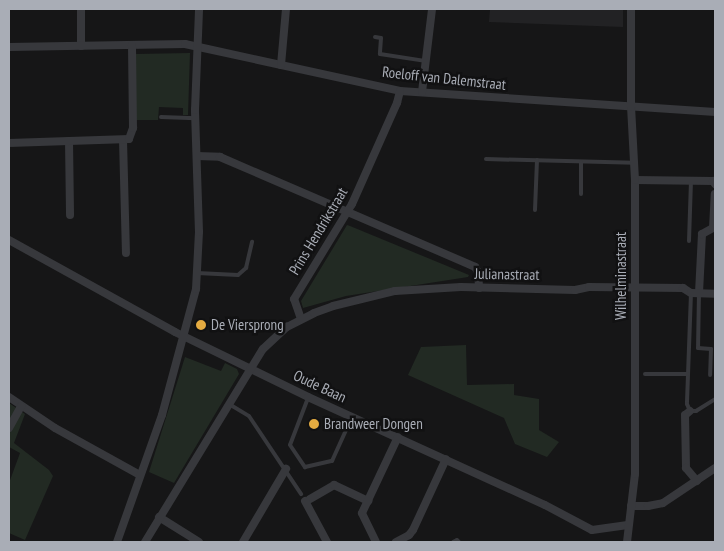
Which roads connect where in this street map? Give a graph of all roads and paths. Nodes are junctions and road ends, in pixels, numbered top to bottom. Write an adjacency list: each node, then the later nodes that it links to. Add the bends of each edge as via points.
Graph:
1 (80, 9): 8 (street)
2 (199, 9): 10 (street)
3 (286, 9): 12 (street)
4 (432, 9): 11 (street)
5 (631, 9): 15 (street, Wilhelminastraat)
6 (375, 36): 11 (lane, via 381,38 380,54)
7 (132, 44): 8 (street, Roeloff van Dalemstraat); 10 (street, Roeloff van Dalemstraat, via 185,44); 19 (street, via 133,128 129,139)
8 (81, 46): 9 (street, Roeloff van Dalemstraat)
9 (9, 47)
10 (198, 48): 12 (street, Roeloff van Dalemstraat); 18 (street)
11 (426, 61): 14 (street)
12 (281, 65): 13 (street, Roeloff van Dalemstraat)
13 (400, 90): 14 (street, Roeloff van Dalemstraat); 33 (street, Prins Hendrikstraat)
14 (422, 92): 15 (street, Roeloff van Dalemstraat)
15 (631, 107): 16 (street, Roeloff van Dalemstraat); 26 (street, Wilhelminastraat)
16 (715, 112)
17 (160, 117): 18 (lane)
18 (196, 118): 22 (street)
19 (122, 140): 20 (street); 38 (street)
20 (69, 141): 21 (street); 34 (street)
21 (9, 143)
22 (197, 156): 33 (street, via 220,157); 39 (street)
23 (486, 159): 24 (lane)
24 (536, 160): 25 (lane); 32 (lane)
25 (581, 162): 26 (lane); 30 (lane)
26 (634, 163): 27 (street, Wilhelminastraat)
27 (635, 180): 28 (street); 40 (street, Wilhelminastraat)
28 (691, 181): 29 (street, via 713,181); 36 (lane)
29 (715, 184)
30 (580, 194)
31 (715, 194): 42 (street, via 713,228 702,234)
32 (535, 210)
33 (346, 213): 41 (street, via 475,267); 44 (street, Prins Hendrikstraat, via 294,299)
34 (70, 215)
35 (9, 240): 45 (street, Oude Baan)
36 (689, 241)
37 (252, 242): 39 (lane, via 246,268 238,274)
38 (126, 253)
39 (197, 273): 45 (street)
40 (635, 287): 41 (street, Julianastraat, via 575,290); 42 (street, Julianastraat, via 683,288); 66 (street, Wilhelminastraat, via 635,474)
41 (479, 288): 44 (street, Julianastraat, via 396,291 333,306)
42 (695, 293): 43 (street, Julianastraat); 48 (lane); 49 (lane, via 698,348 711,349)
43 (715, 294)
44 (301, 319): 46 (street, via 275,336)
45 (185, 337): 46 (street, Oude Baan); 62 (street)
46 (250, 368): 51 (street, Oude Baan); 53 (street)
47 (645, 374): 48 (lane)
48 (688, 374): 55 (lane, via 687,404)
49 (710, 375)
50 (9, 397): 54 (street)
51 (308, 397): 56 (street, Oude Baan); 56 (lane, via 290,445 306,466 332,461)
52 (715, 399): 55 (lane, via 696,412)
53 (228, 403): 61 (lane, via 249,416); 67 (street)
54 (21, 406): 57 (street); 62 (street)
55 (690, 411): 63 (street, via 685,415 686,468)
56 (352, 417): 58 (street, Oude Baan)
57 (9, 428)
58 (398, 437): 59 (street, Oude Baan); 65 (street)
59 (446, 459): 68 (street, Oude Baan, via 592,530); 75 (street, via 413,530)
60 (715, 468): 63 (street)
61 (286, 469): 64 (lane); 72 (street)
62 (140, 475): 69 (street)
63 (697, 481): 66 (street, via 662,503)
64 (305, 498): 65 (street, via 334,485); 73 (street)
65 (368, 501): 74 (street, via 363,517)
66 (631, 506): 68 (street, Wilhelminastraat)
67 (159, 517): 70 (street); 71 (street)
68 (628, 525): 78 (street, Wilhelminastraat)
69 (117, 542)
70 (145, 542)
71 (199, 542)
72 (243, 542)
73 (328, 542)
74 (376, 542)
75 (396, 542)
76 (453, 542): 77 (lane)
77 (459, 542)
78 (627, 542)

